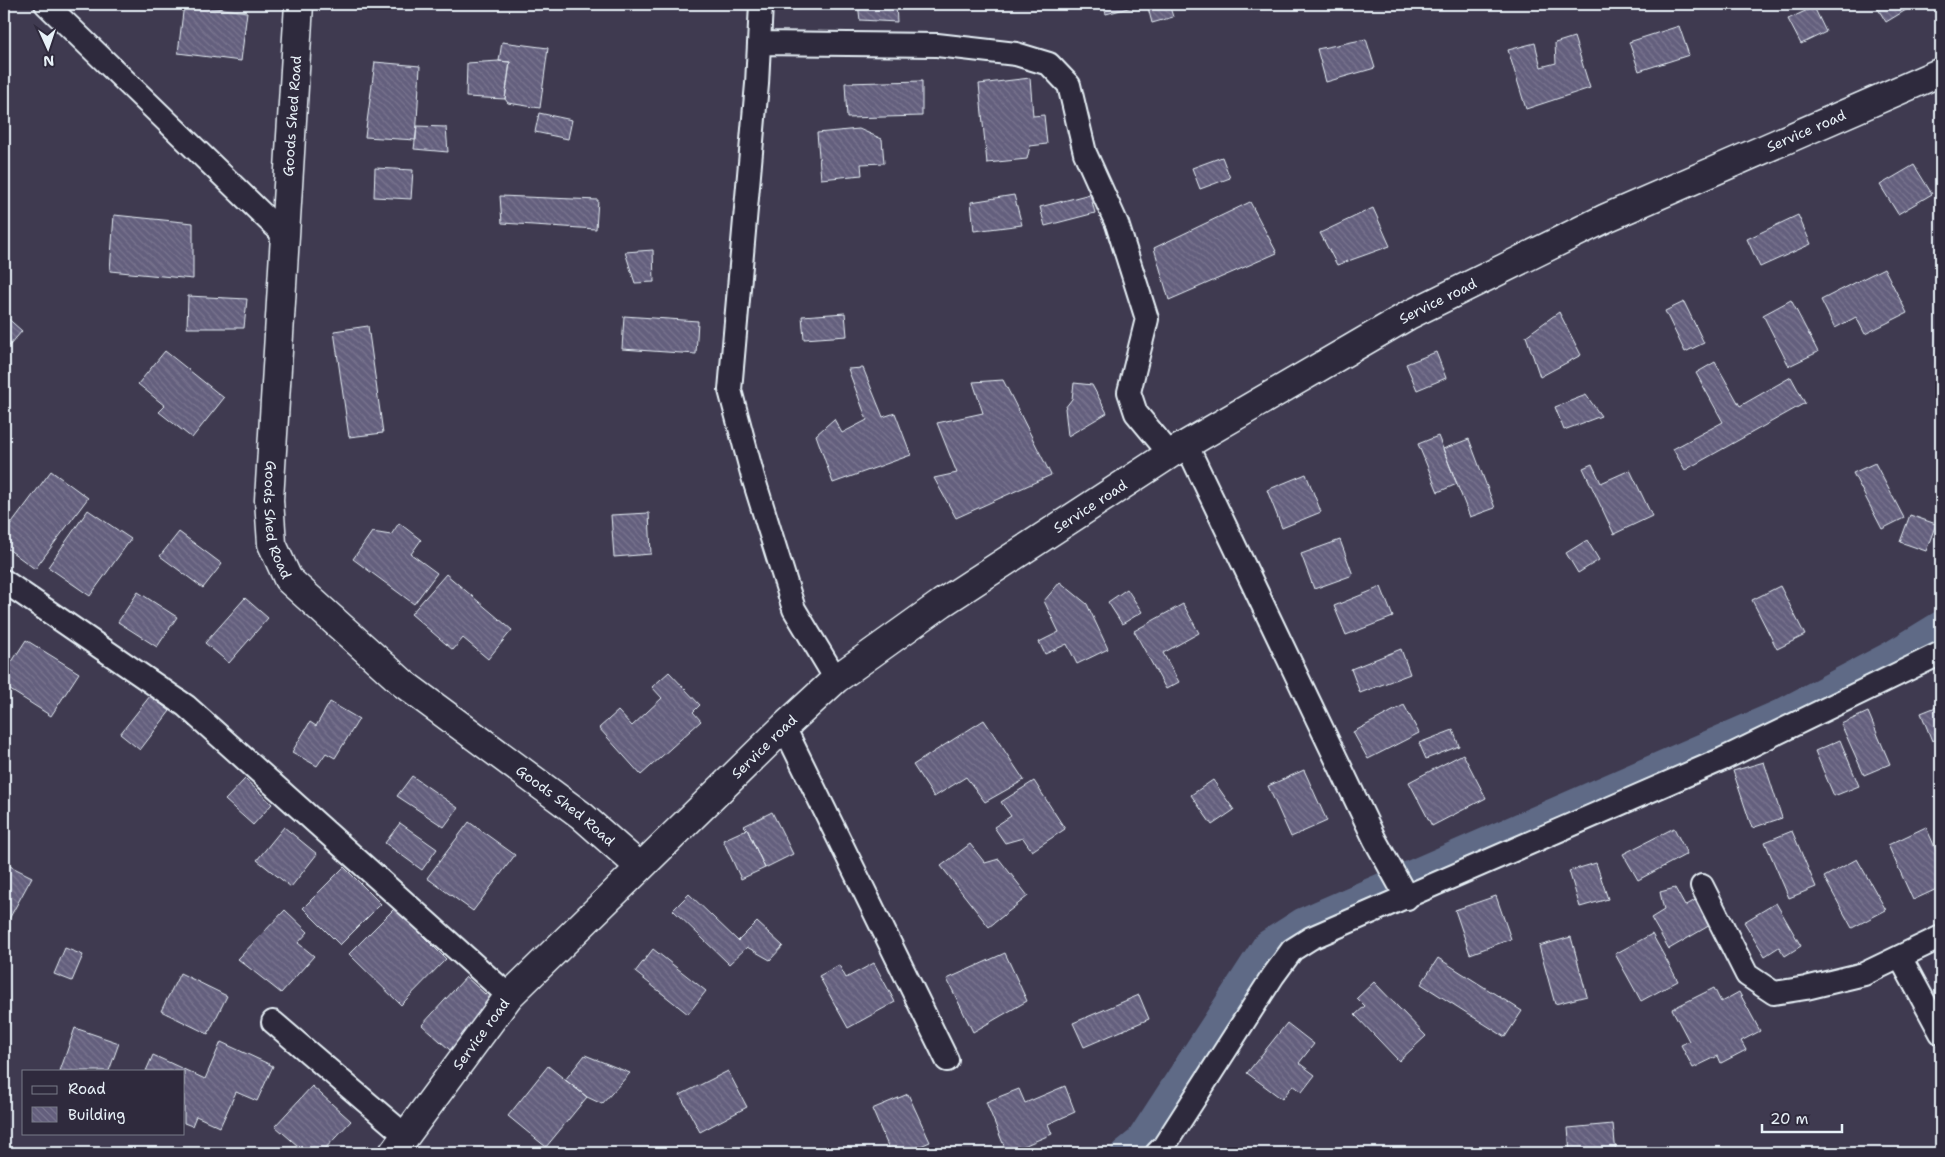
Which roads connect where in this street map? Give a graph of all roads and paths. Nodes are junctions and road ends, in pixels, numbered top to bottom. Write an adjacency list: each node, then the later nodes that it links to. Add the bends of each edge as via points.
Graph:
1 (46, 4): 6 (street)
2 (299, 4): 6 (street, Goods Shed Road)
3 (761, 4): 4 (street)
4 (759, 43): 7 (street, via 937,44 1016,54 1049,64 1069,85 1085,153 1117,224 1147,318 1129,392 1136,413); 10 (street, via 730,390 794,609)
5 (1941, 72): 7 (street, Service road, via 1606,218 1409,315)
6 (285, 236): 12 (street, Goods Shed Road, via 269,500 272,544 288,579 404,684 581,815)
7 (1178, 449): 10 (street, Service road, via 942,603); 14 (street)
8 (4, 581): 17 (street, via 186,706)
9 (1941, 652): 14 (street, via 1723,759)
10 (836, 679): 11 (street, Service road)
11 (784, 727): 12 (street, Service road); 20 (street)
12 (640, 867): 17 (street, Service road)
13 (1702, 886): 16 (street, via 1747,975 1774,993 1864,974)
14 (1405, 895): 22 (street, via 1292,950)
15 (1941, 938): 16 (street)
16 (1900, 957): 19 (street)
17 (509, 996): 21 (street, Service road)
18 (273, 1022): 21 (street)
19 (1941, 1033)
20 (947, 1060)
21 (399, 1145)
22 (1157, 1153)

